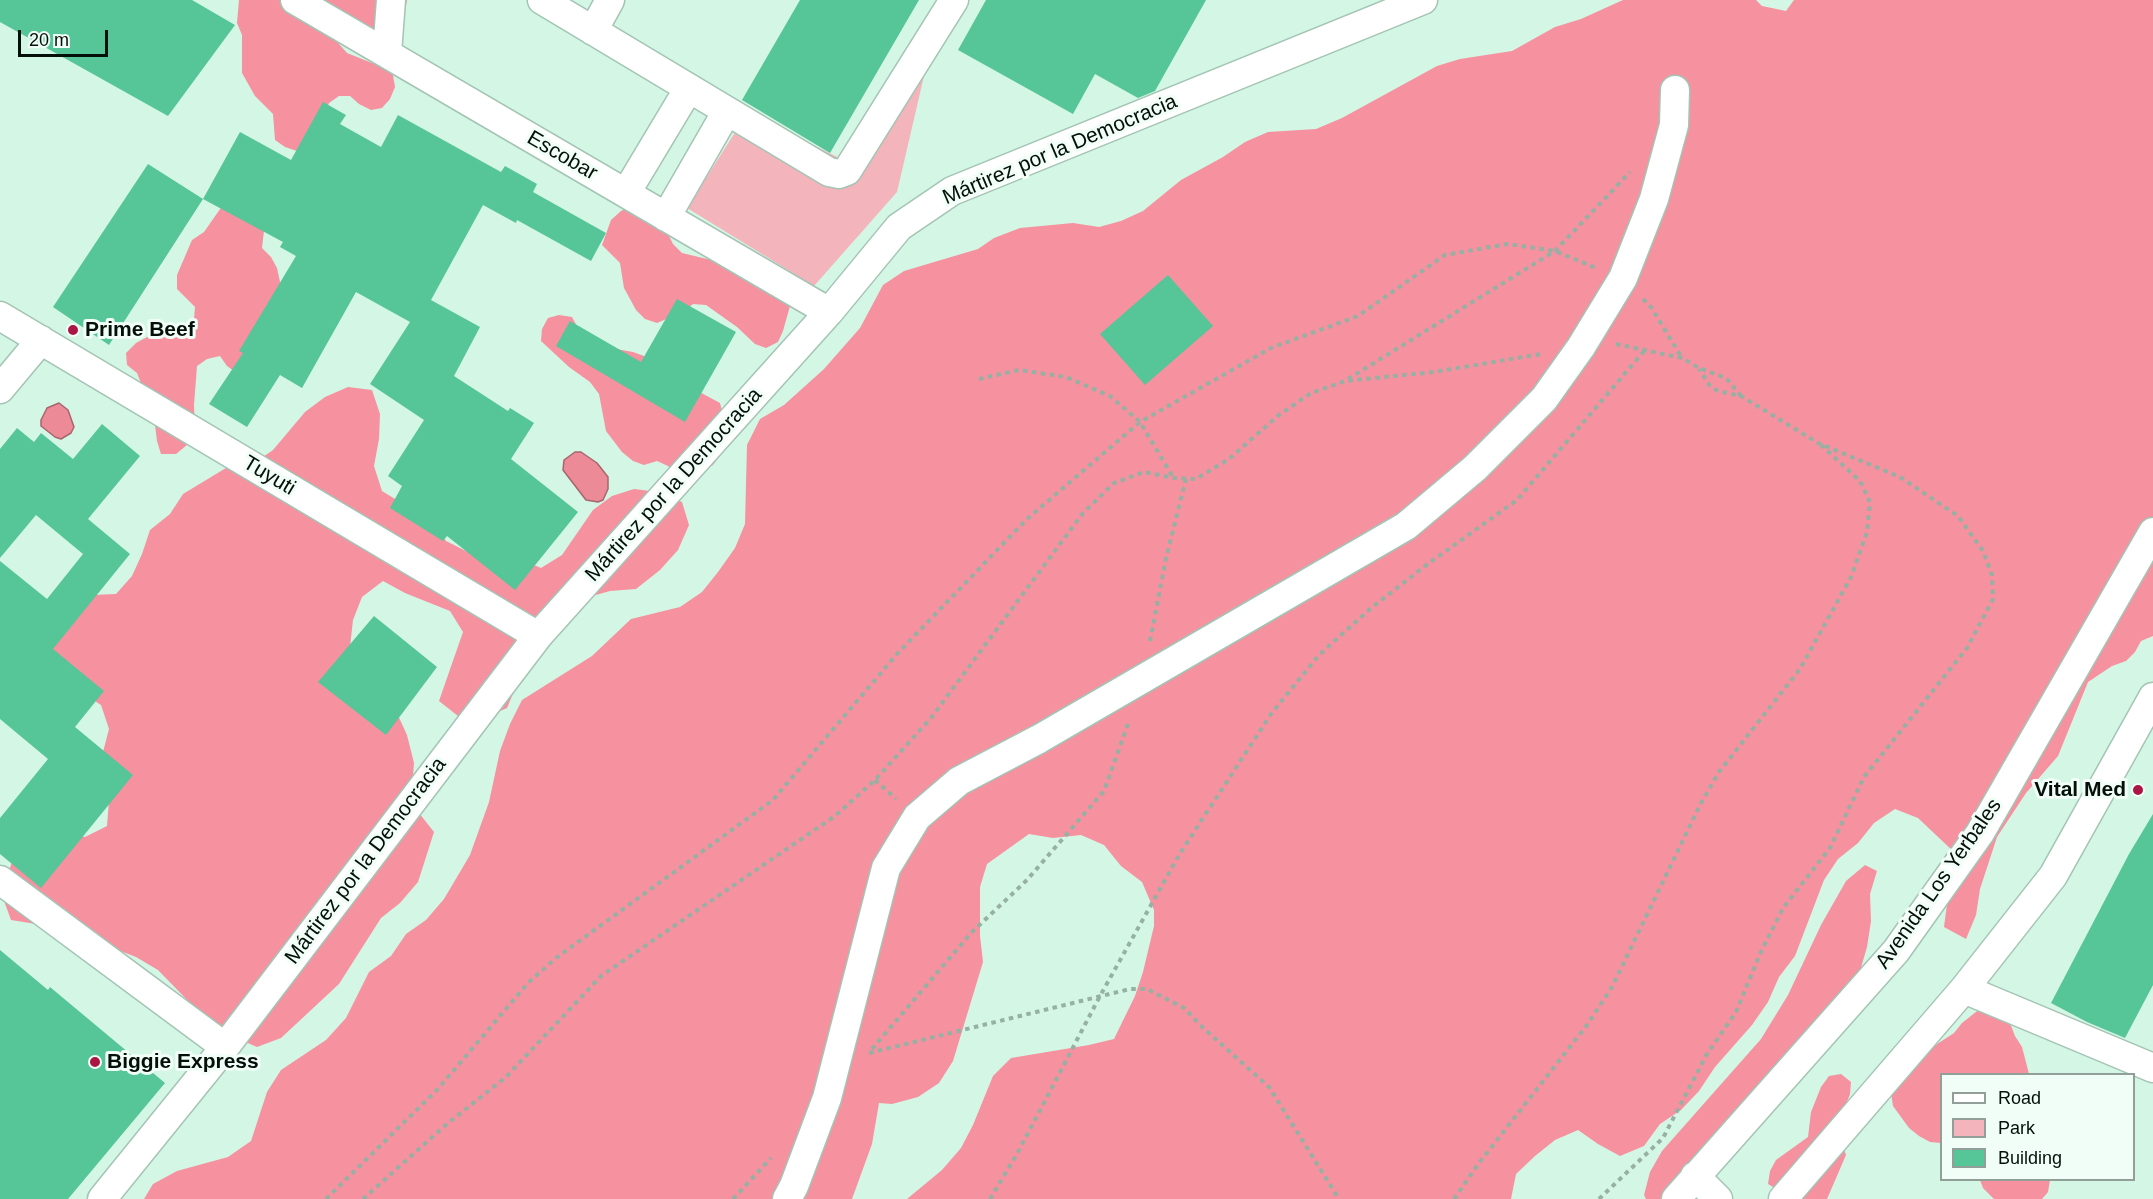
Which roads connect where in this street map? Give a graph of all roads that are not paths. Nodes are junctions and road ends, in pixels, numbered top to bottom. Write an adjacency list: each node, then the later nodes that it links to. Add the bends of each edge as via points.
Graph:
1 (295, 0): 8 (street, Escobar)
2 (391, 0): 8 (street)
3 (610, 0): 7 (street)
4 (954, 0): 11 (street, via 845,172 829,172)
5 (1423, 0): 14 (street, Mártirez por la Democracia, via 952,191 900,227)
6 (548, 1): 7 (street)
7 (593, 31): 9 (street)
8 (387, 53): 12 (street, Escobar)
9 (689, 88): 11 (street); 12 (street)
10 (1674, 90): 27 (street, via 1674,125 1654,199 1623,278 1544,399 1475,468 1406,526 1039,739 959,781 917,817 886,868 827,1098)
11 (727, 111): 13 (street)
12 (626, 193): 13 (street, Escobar)
13 (666, 217): 14 (street, Escobar)
14 (829, 312): 19 (street, Mártirez por la Democracia)
15 (0, 316): 16 (street, Tuyuti)
16 (41, 340): 17 (street); 19 (street, Tuyuti)
17 (0, 389)
18 (2153, 532): 25 (street, Avenida Los Yerbales, via 1980,833 1909,933)
19 (538, 636): 23 (street, Mártirez por la Democracia)
20 (2153, 697): 22 (street, via 2053,876)
21 (0, 880): 23 (street)
22 (1964, 988): 24 (street); 30 (street)
23 (225, 1047): 26 (street, Mártirez por la Democracia)
24 (2153, 1068)
25 (1695, 1176): 28 (street, Avenida Los Yerbales); 29 (street)
26 (102, 1199)
27 (787, 1199)
28 (1676, 1199)
29 (1718, 1199)
30 (1783, 1199)

